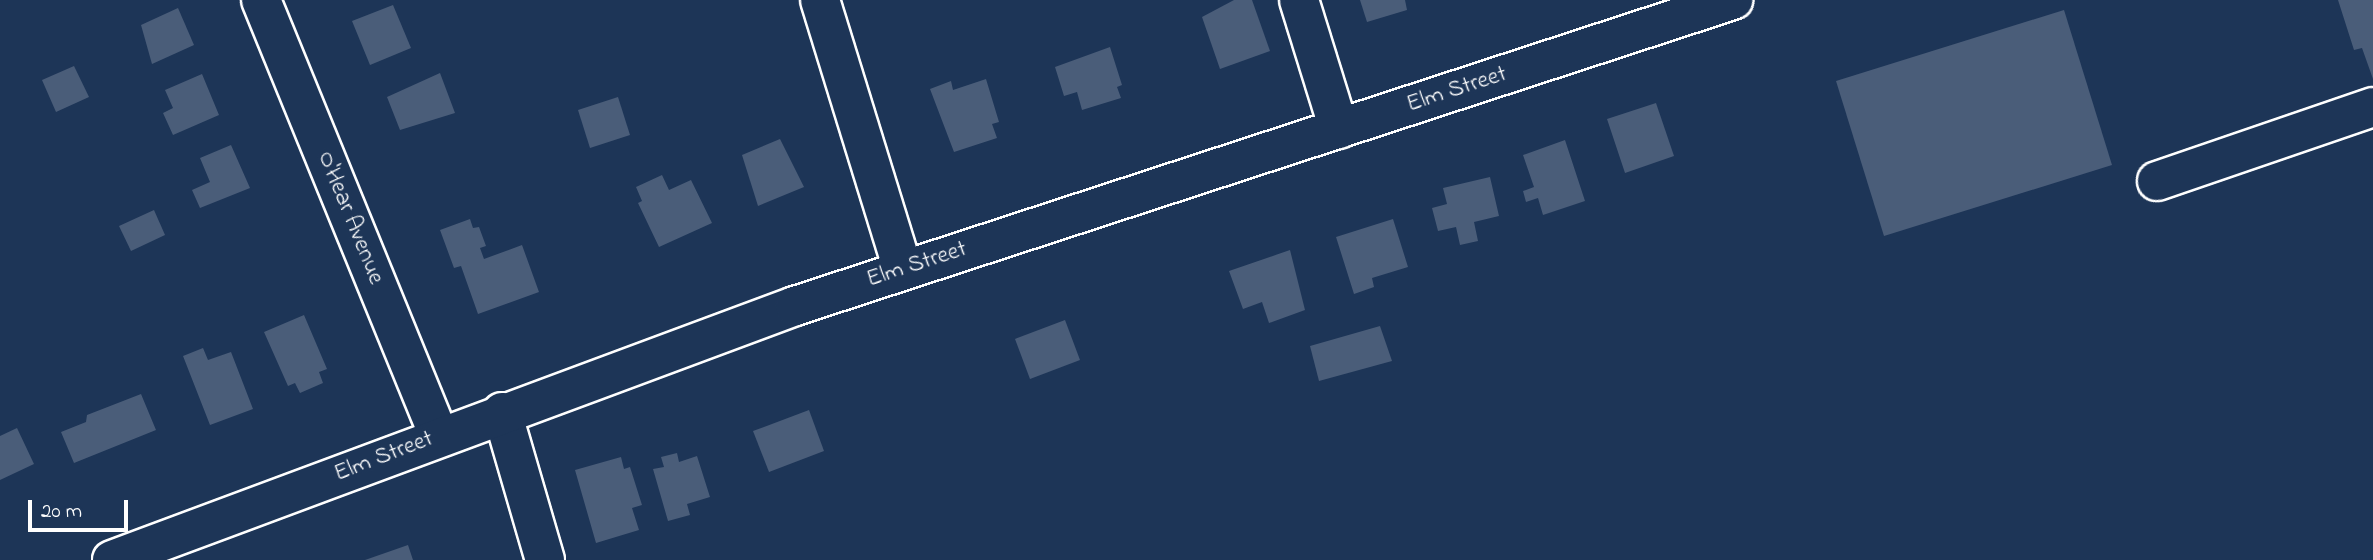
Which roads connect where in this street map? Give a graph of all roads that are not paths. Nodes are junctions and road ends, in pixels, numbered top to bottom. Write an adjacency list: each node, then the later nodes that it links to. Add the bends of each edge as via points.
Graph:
1 (261, 0): 10 (main road, O'Hear Avenue)
2 (820, 0): 8 (main road)
3 (1299, 0): 6 (main road)
4 (1733, 0): 6 (main road, Elm Street)
5 (2373, 107): 7 (main road)
6 (1339, 129): 8 (main road, Elm Street)
7 (2157, 181)
8 (904, 269): 9 (main road, Elm Street)
9 (502, 412): 10 (main road, Elm Street); 13 (main road)
10 (439, 436): 11 (main road, Elm Street)
11 (160, 551): 12 (main road, Elm Street)
12 (112, 560)
13 (545, 560)

